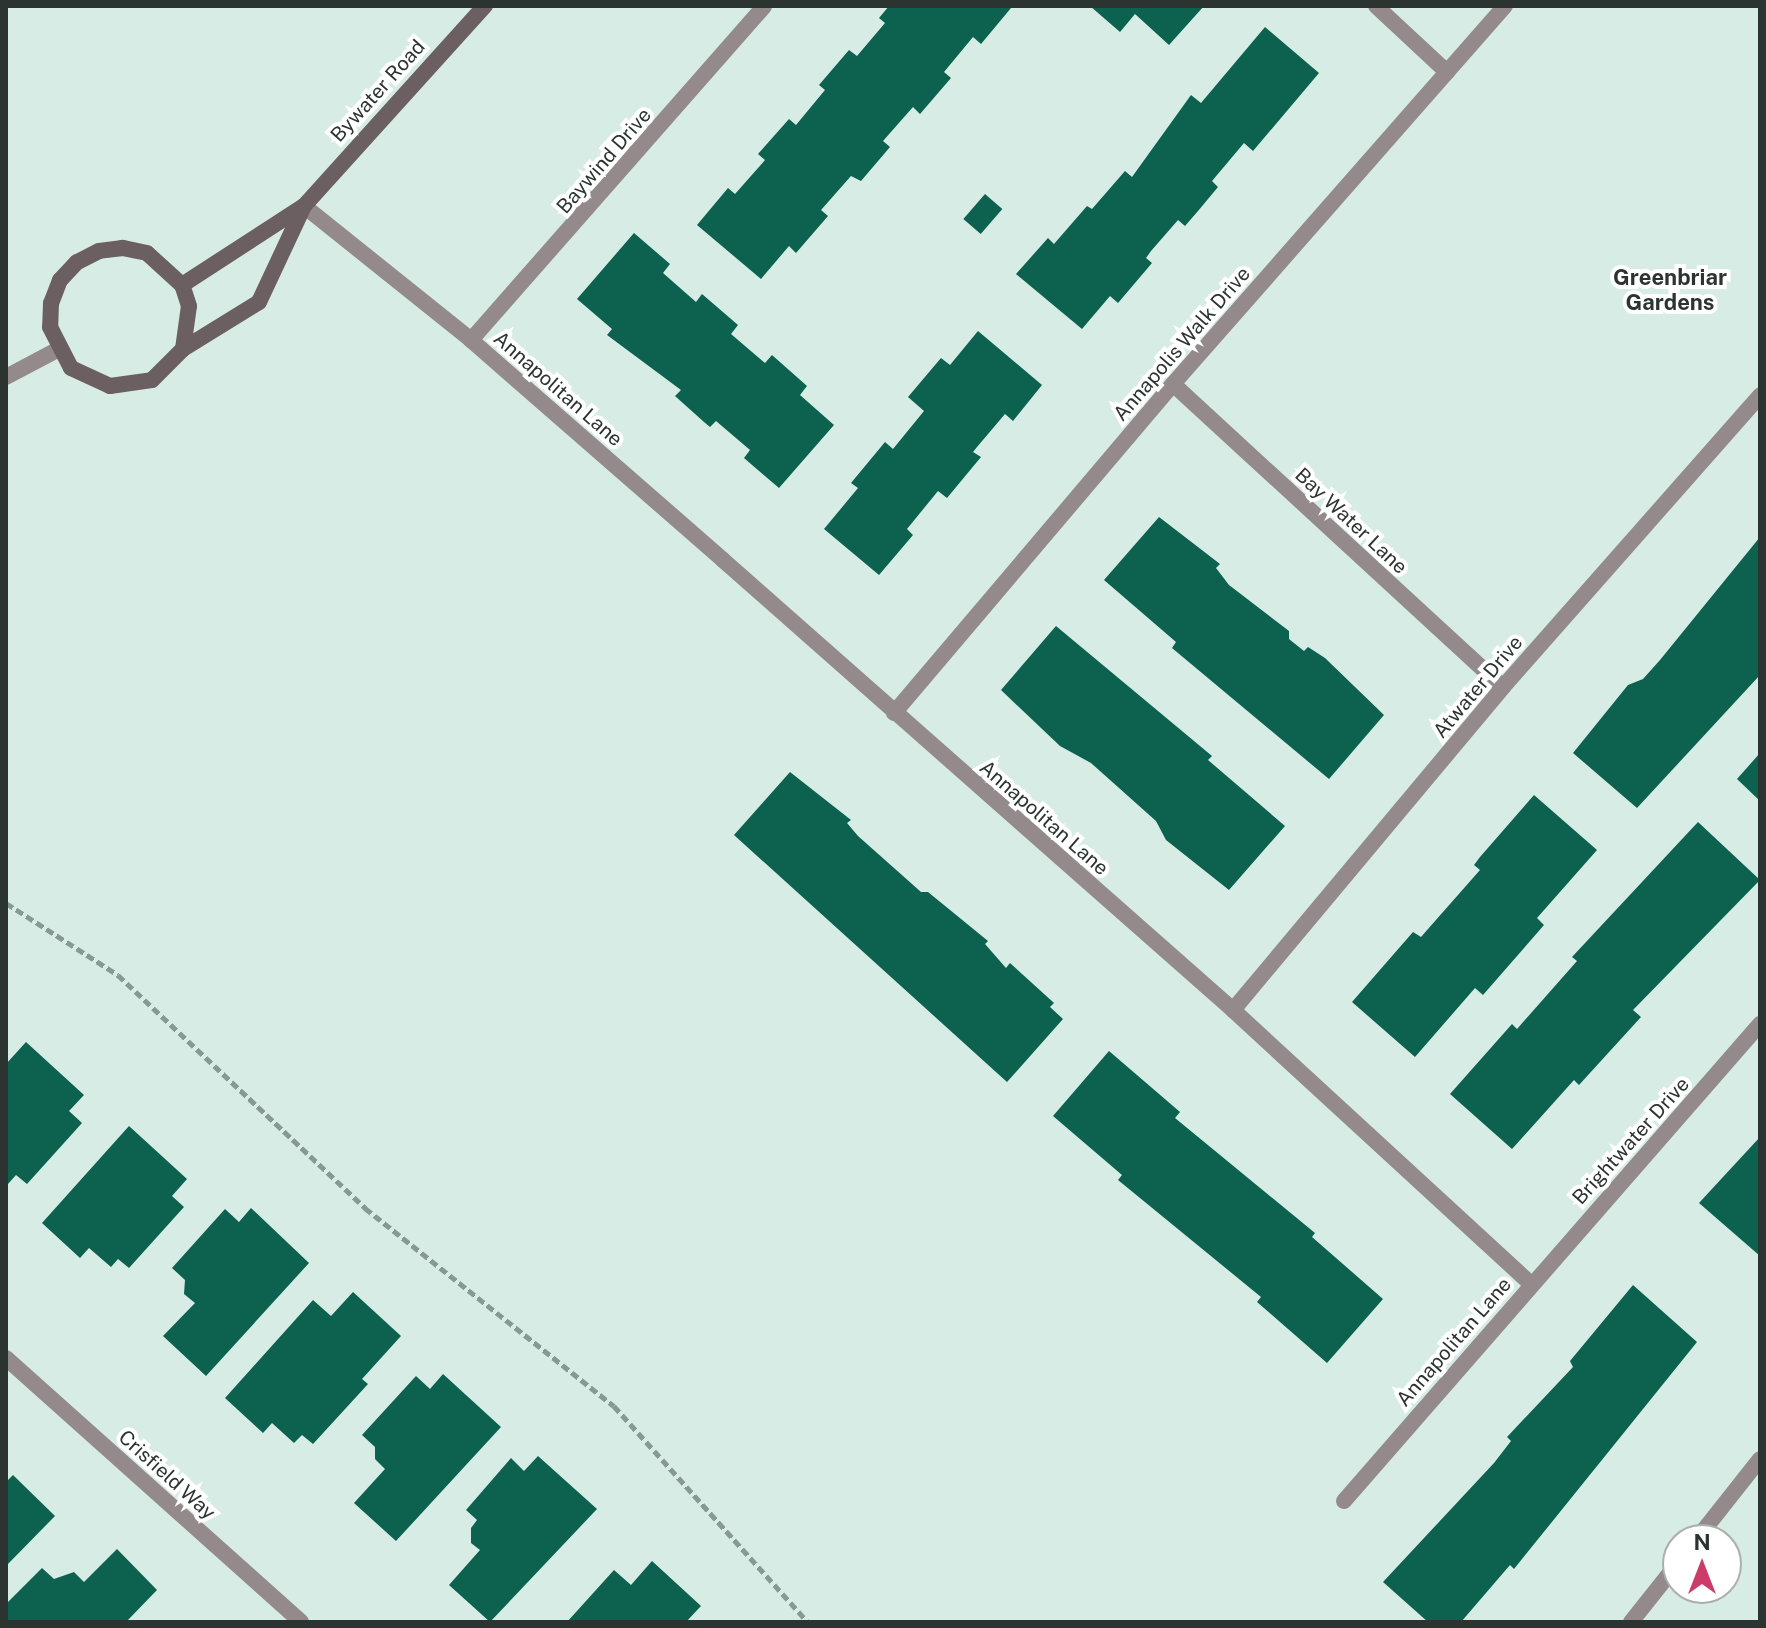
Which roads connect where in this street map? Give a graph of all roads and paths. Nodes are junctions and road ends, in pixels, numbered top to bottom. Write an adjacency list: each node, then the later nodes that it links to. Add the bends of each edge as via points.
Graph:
1 (485, 6): 6 (street, Bywater Road)
2 (764, 6): 8 (street, Baywind Drive)
3 (1376, 6): 5 (street)
4 (1505, 6): 5 (street, Annapolis Walk Drive)
5 (1447, 72): 12 (street, Annapolis Walk Drive)
6 (304, 206): 7 (street, Bywater Road); 8 (street, Annapolitan Lane); 9 (street, Bywater Road, via 259,302)
7 (182, 285): 9 (street, via 189,306); 10 (street, via 147,253 99,251 77,262 60,280 51,303)
8 (471, 340): 15 (street, Annapolitan Lane)
9 (183, 349): 10 (street, via 152,380 131,386 88,381)
10 (57, 350): 11 (street)
11 (6, 377)
12 (1173, 384): 14 (street, Bay Water Lane); 15 (street, Annapolis Walk Drive)
13 (1760, 395): 14 (street, Atwater Drive)
14 (1503, 687): 17 (street, Atwater Drive)
15 (894, 713): 17 (street, Annapolitan Lane)
16 (6, 903): 26 (path, via 118,975 365,1208 614,1406)
17 (1233, 1010): 19 (street, Annapolitan Lane)
18 (1760, 1024): 19 (street, Brightwater Drive)
19 (1531, 1284): 22 (street, Annapolitan Lane)
20 (6, 1358): 25 (street, Crisfield Way)
21 (1760, 1459): 23 (street)
22 (1344, 1501)
23 (1709, 1524)
24 (1662, 1583): 27 (street)
25 (301, 1622)
26 (808, 1622)
27 (1631, 1622)

